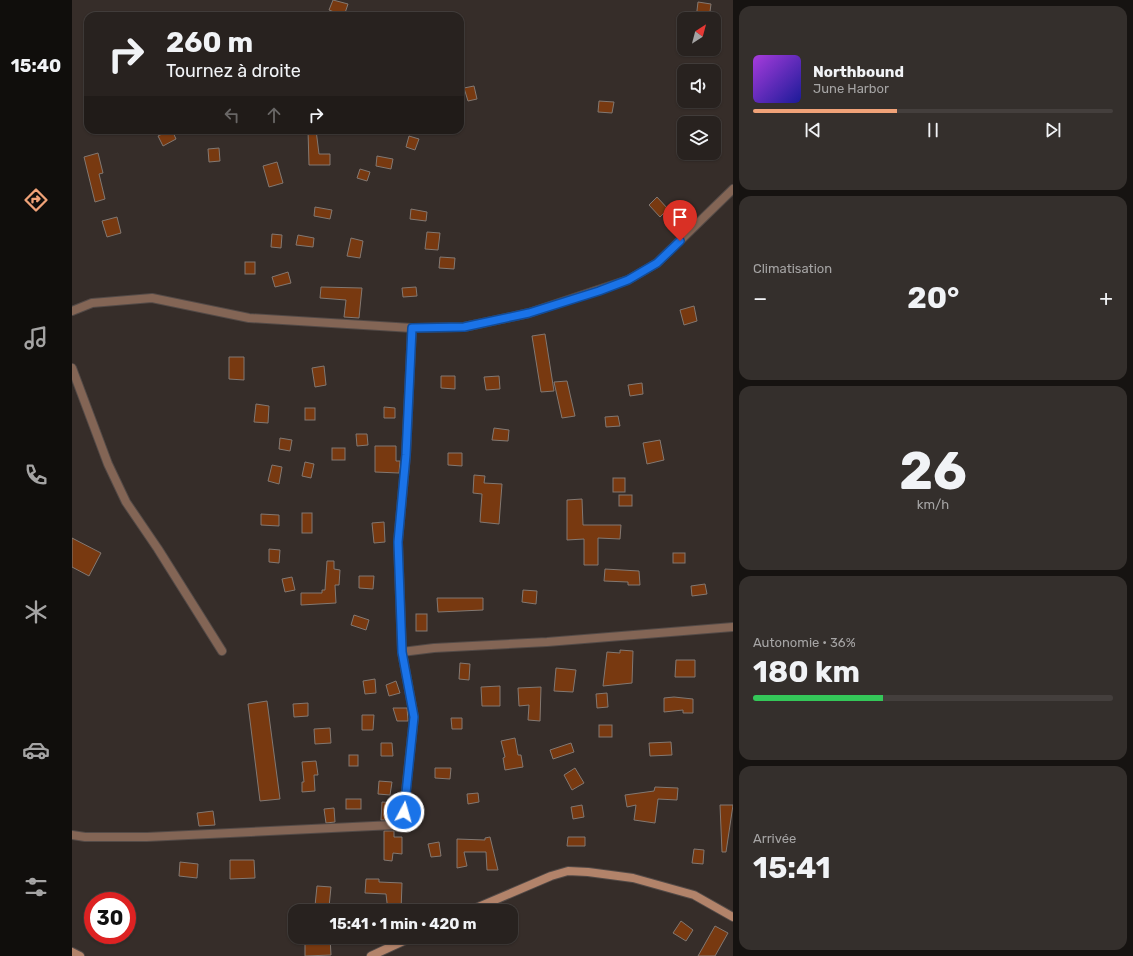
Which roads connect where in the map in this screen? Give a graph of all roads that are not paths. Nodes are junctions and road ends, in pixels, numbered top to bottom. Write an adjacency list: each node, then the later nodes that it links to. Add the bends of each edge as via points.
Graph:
1 (733, 189): 3 (street, via 657,263 628,280 529,313 464,327)
2 (72, 311): 3 (street, via 92,303 152,298 249,318)
3 (412, 328): 7 (street, via 406,455 398,542)
4 (72, 368): 6 (street, via 108,464 126,502)
5 (733, 627): 7 (street)
6 (222, 651)
7 (402, 652): 8 (street, via 414,717 404,812 400,821 394,824 147,837)
8 (72, 834)
9 (485, 904): 10 (main road, via 551,876 568,871 588,872 633,878 694,895)
10 (733, 917)
11 (397, 944): 14 (main road)
12 (72, 952): 13 (main road)
13 (80, 956)
14 (371, 956)

